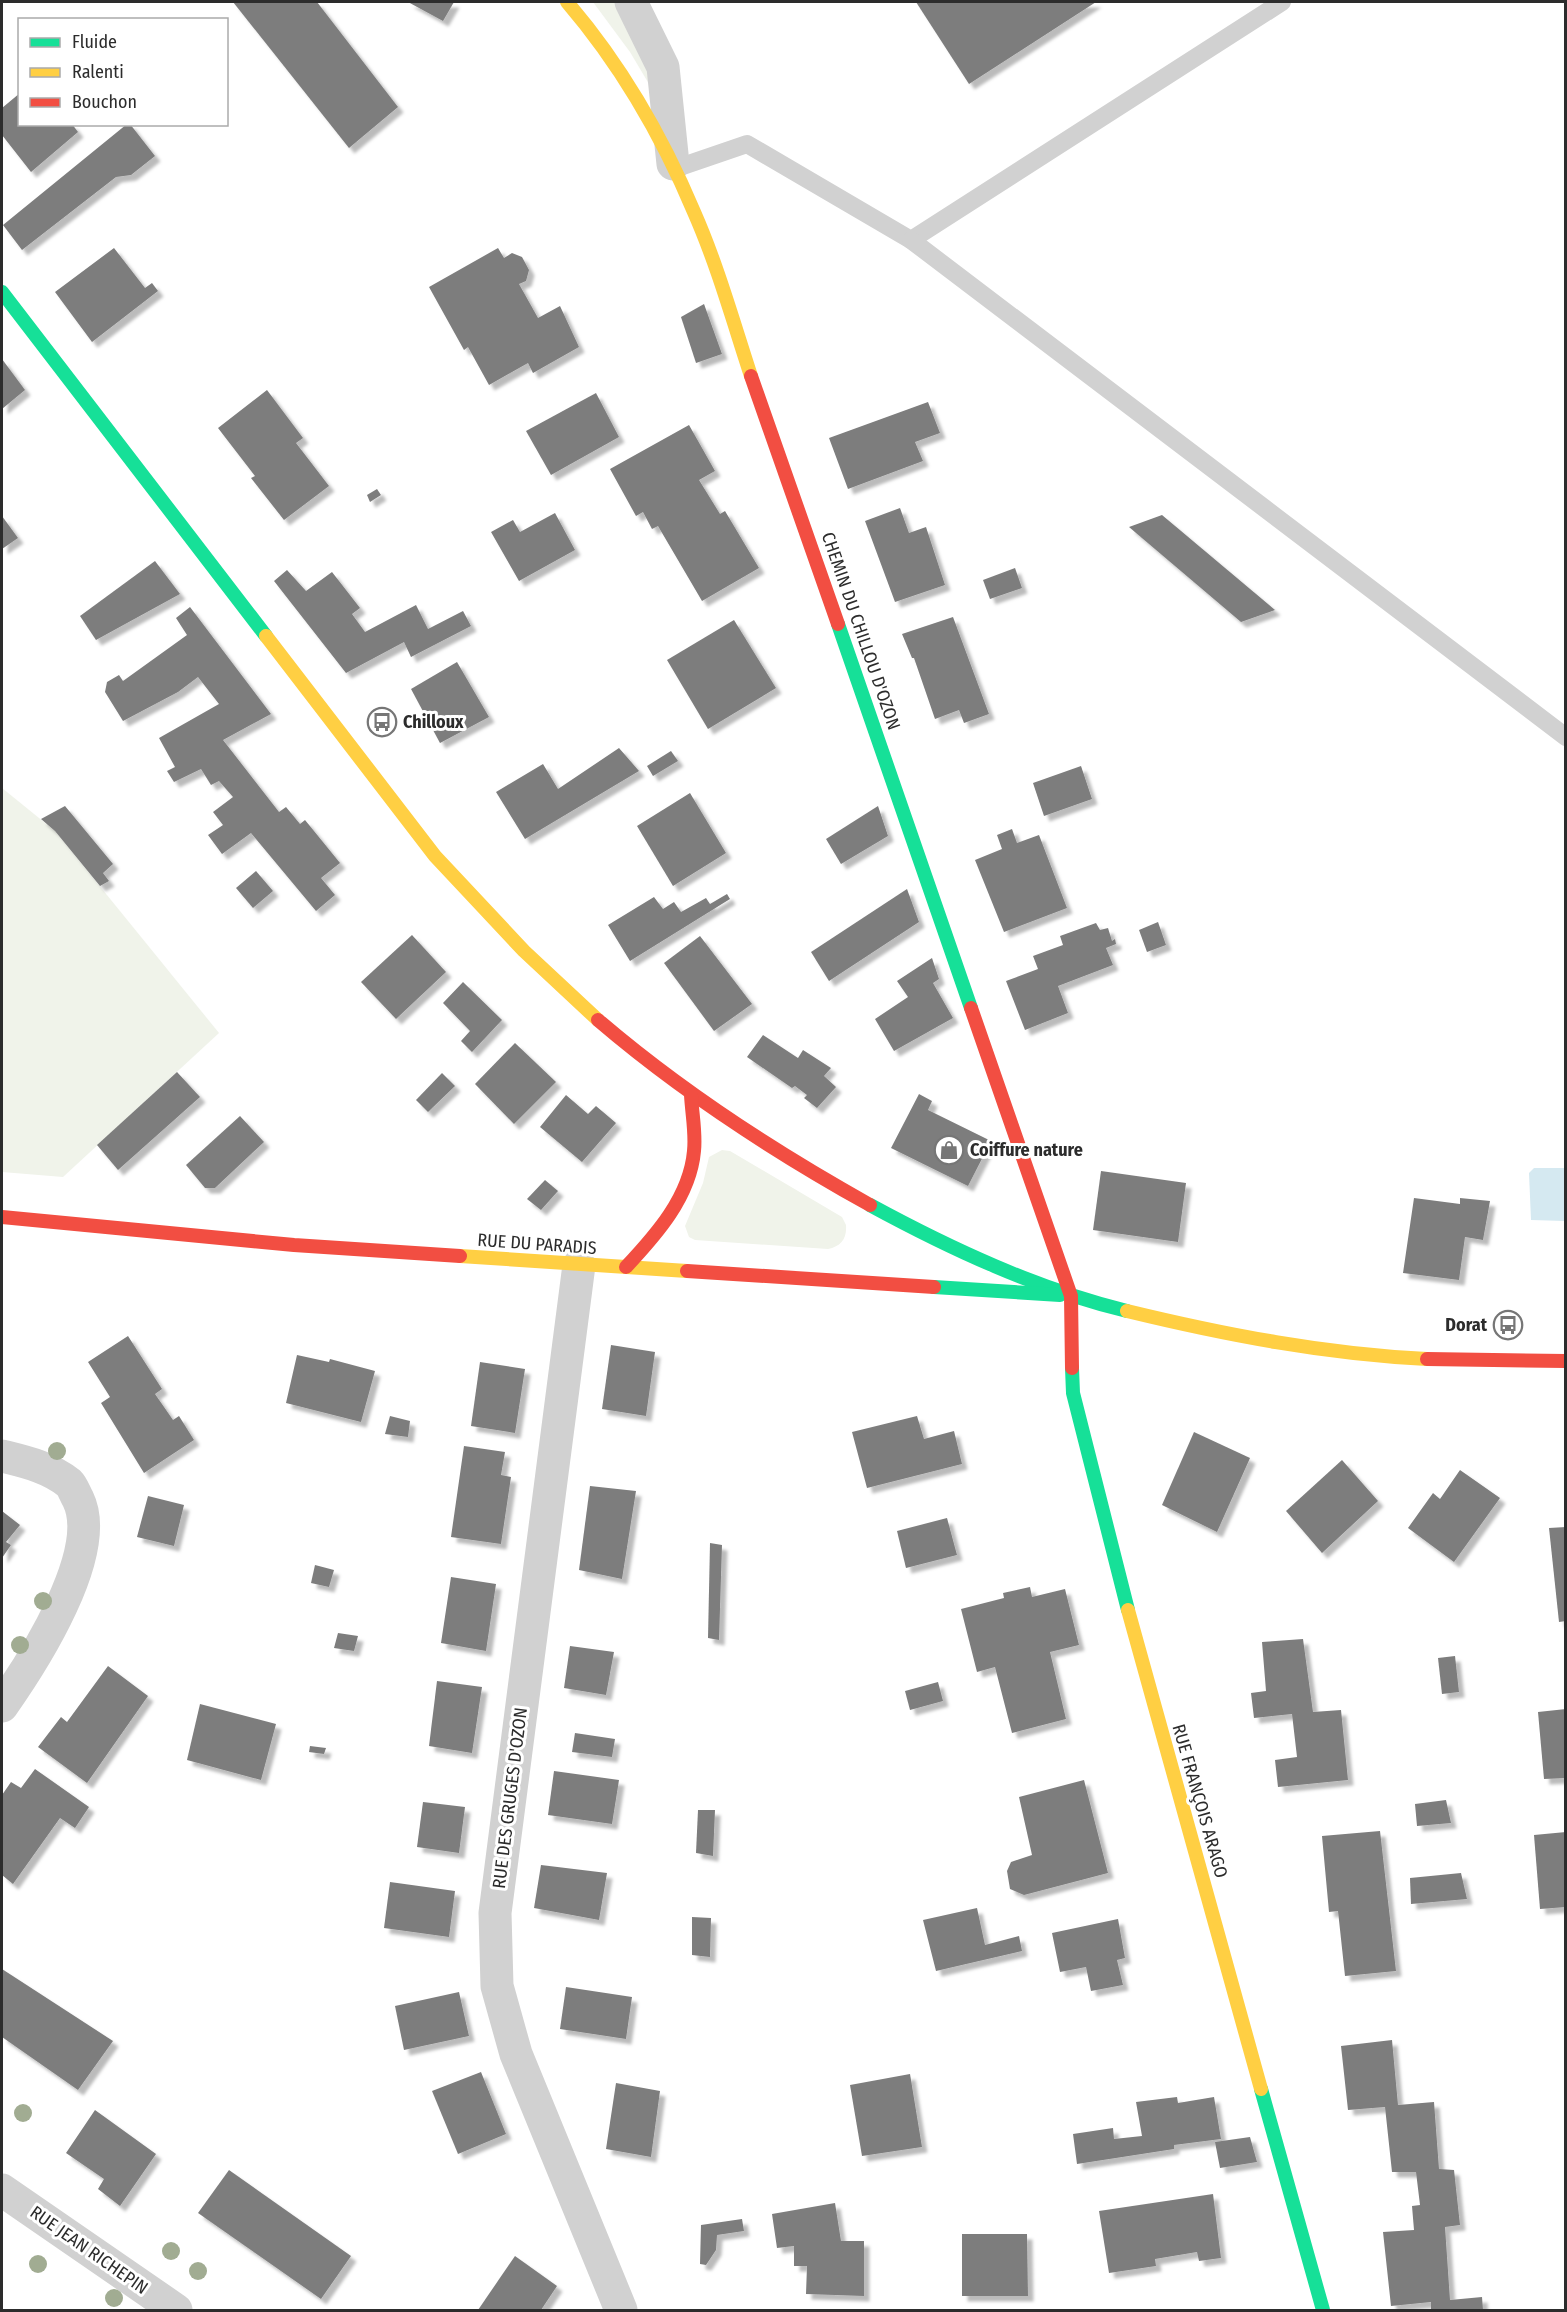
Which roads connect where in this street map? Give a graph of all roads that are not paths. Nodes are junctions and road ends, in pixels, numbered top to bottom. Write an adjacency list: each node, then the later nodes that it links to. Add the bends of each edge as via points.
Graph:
1 (567, 2): 4 (street, CHEMIN DU CHILLOU D'OZON, via 592,31 647,113)
2 (631, 2): 4 (street, via 663,67)
3 (1282, 2): 5 (lane)
4 (674, 169): 5 (lane, via 747,144); 12 (street, CHEMIN DU CHILLOU D'OZON, via 695,213)
5 (910, 240): 7 (lane)
6 (2, 292): 8 (street, via 442,864 491,920 561,987)
7 (1566, 737)
8 (691, 1095): 11 (street, via 693,1158 684,1188 671,1216); 12 (street, via 786,1158 902,1223)
9 (2, 1217): 10 (street, RUE DU PARADIS, via 294,1245)
10 (579, 1265): 11 (street, RUE DU PARADIS); 18 (street, RUE DES GRUGES D'OZON, via 495,1913 497,1986 516,2054)
11 (626, 1268): 12 (street, RUE DU PARADIS)
12 (1071, 1296): 13 (street, via 1230,1336 1360,1357 1512,1363); 19 (street, RUE FRANÇOIS ARAGO, via 1073,1393 1128,1609)
13 (1566, 1361)
14 (2, 1456): 15 (street, via 40,1465 70,1484 84,1512 82,1550 67,1595 40,1649)
15 (2, 1706)
16 (2, 2190): 17 (street, RUE JEAN RICHEPIN)
17 (176, 2310)
18 (621, 2310)
19 (1323, 2310)

